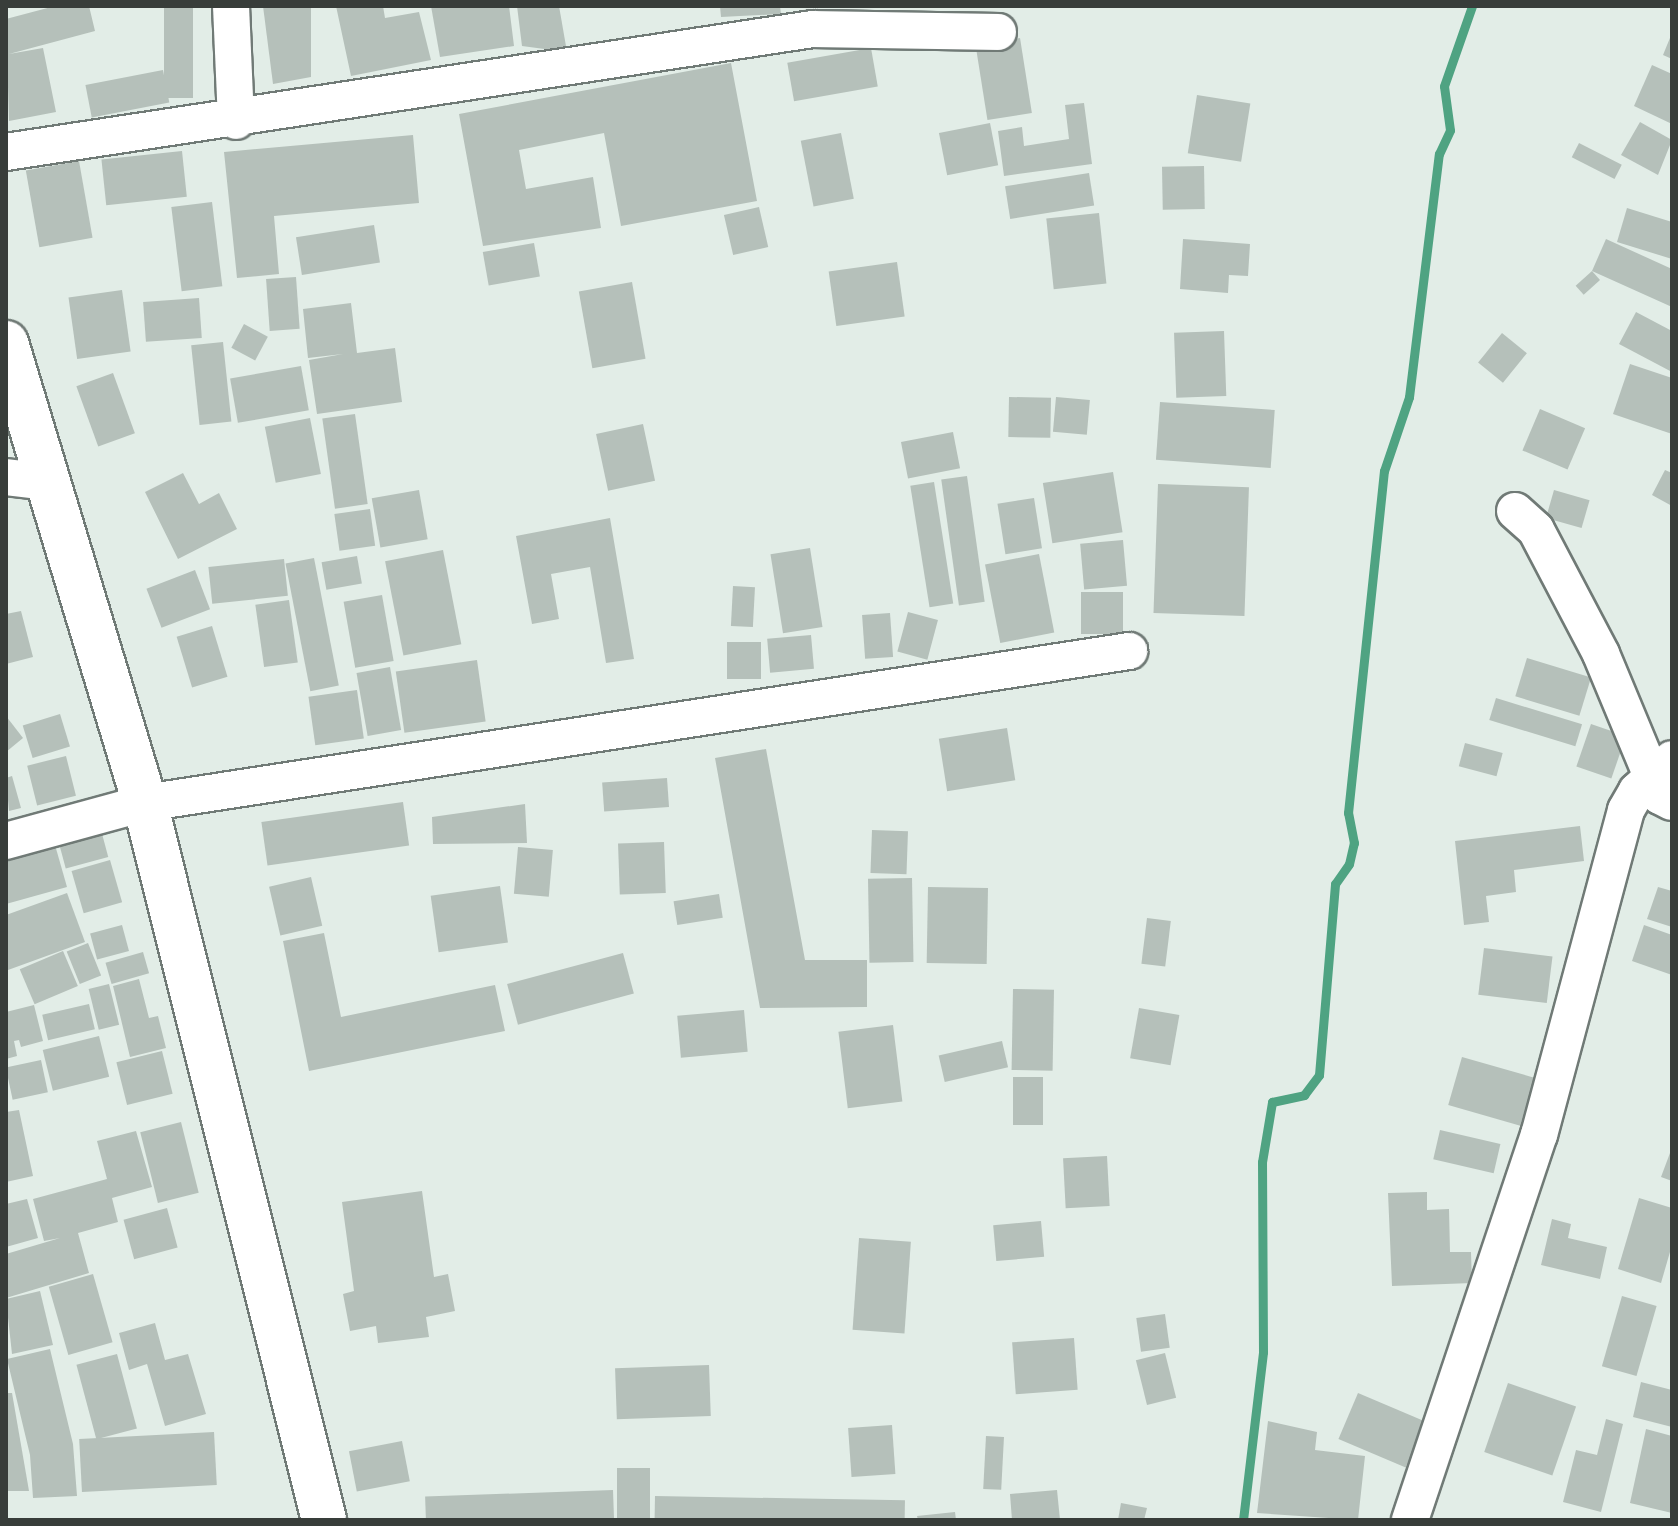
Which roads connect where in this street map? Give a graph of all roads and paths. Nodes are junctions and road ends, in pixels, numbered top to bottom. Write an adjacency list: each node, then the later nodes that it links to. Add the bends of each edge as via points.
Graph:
1 (231, 6): 3 (street)
2 (998, 32): 3 (street, via 813,29)
3 (236, 121): 4 (street)
4 (6, 152)
5 (6, 343): 6 (street)
6 (27, 480): 10 (street)
7 (1515, 511): 9 (street, via 1536,530)
8 (1129, 651): 10 (street)
9 (1666, 779): 13 (street, via 1626,810 1539,1135)
10 (145, 803): 11 (street); 12 (street)
11 (6, 841)
12 (324, 1520)
13 (1410, 1520)

